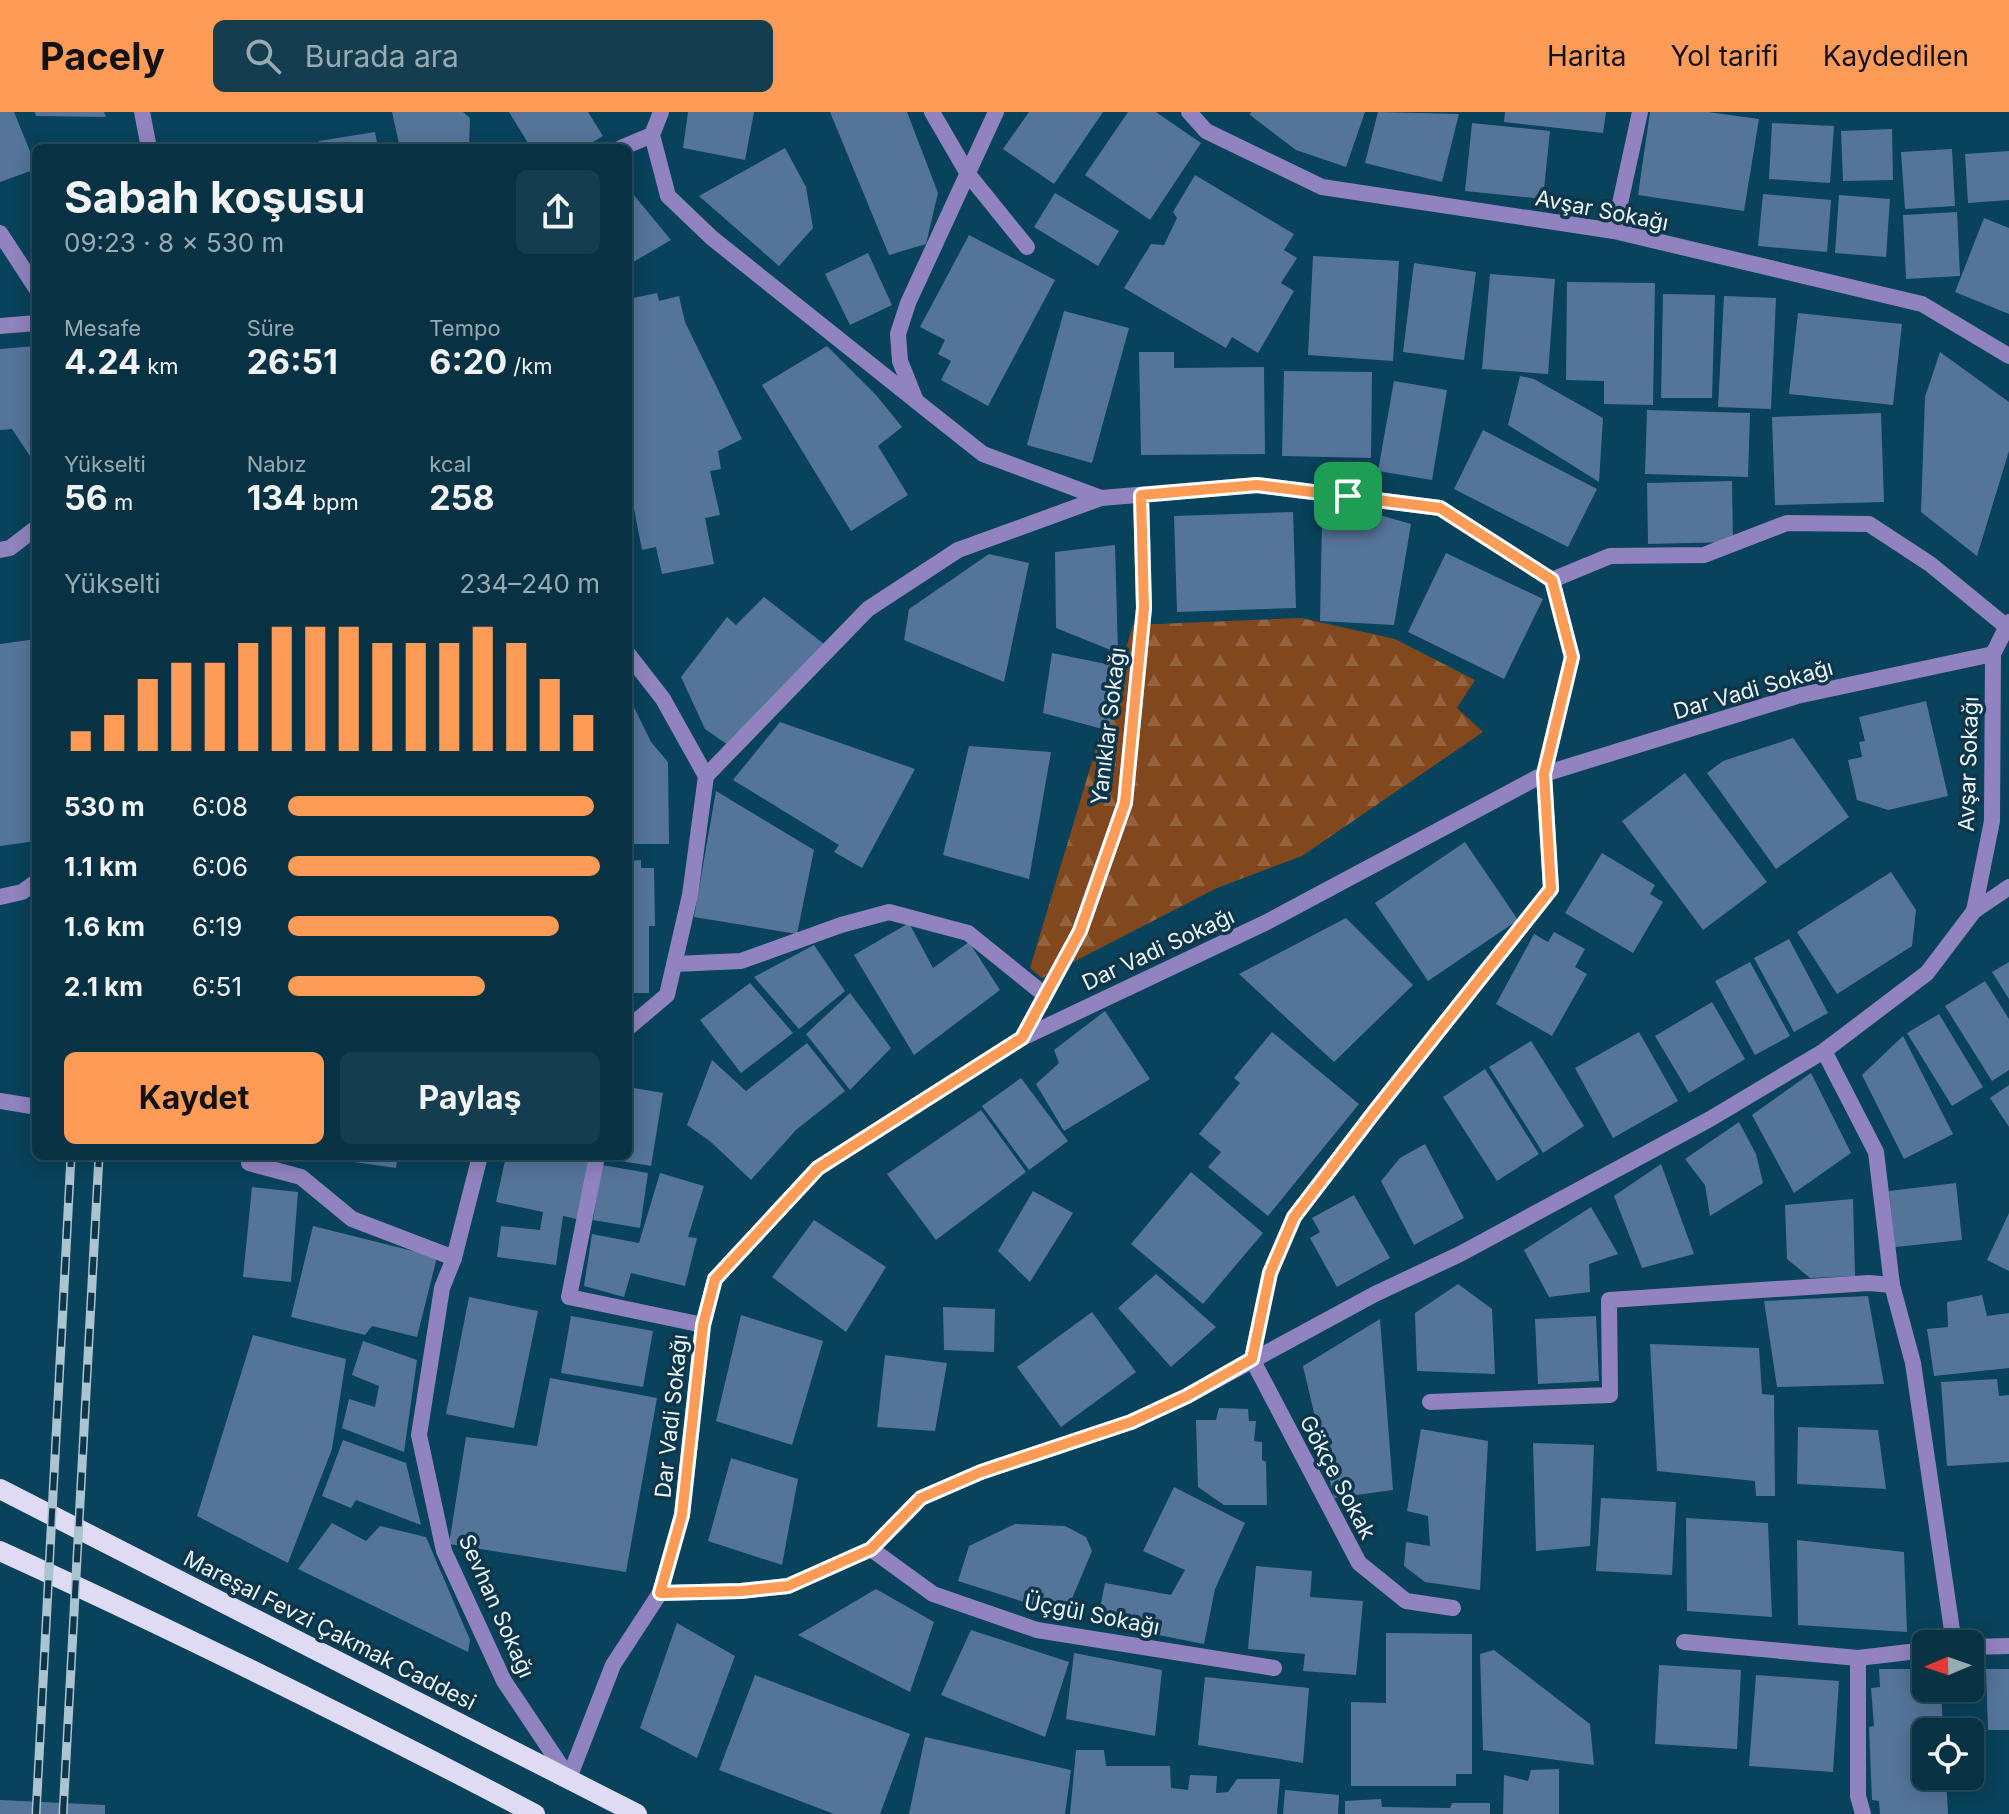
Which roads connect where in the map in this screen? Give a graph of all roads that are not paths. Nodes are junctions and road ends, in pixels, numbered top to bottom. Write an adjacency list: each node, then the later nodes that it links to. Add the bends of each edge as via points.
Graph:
1 (142, 112): 8 (street)
2 (661, 112): 7 (street)
3 (932, 112): 10 (street)
4 (996, 112): 10 (street)
5 (1189, 112): 11 (street, Avşar Sokağı, via 1206,131 1322,187)
6 (1640, 112): 11 (street)
7 (652, 135): 9 (street); 18 (street, via 668,196 712,238)
8 (148, 144)
9 (631, 144)
10 (968, 174): 13 (street); 18 (street, via 898,334 900,361)
11 (1614, 231): 17 (street, Avşar Sokağı, via 1922,304)
12 (0, 233): 14 (street)
13 (1027, 247)
14 (32, 282)
15 (32, 323): 16 (street)
16 (0, 326)
17 (2009, 356)
18 (916, 401): 20 (street, via 983,454)
19 (1141, 495): 20 (street); 23 (street, via 1257,485 1440,508); 34 (street, Yanıklar Sokağı, via 1144,608 1125,803 1080,931)
20 (1101, 498): 28 (street, via 958,550 868,609)
21 (32, 531): 22 (street)
22 (0, 550)
23 (1552, 580): 24 (street, via 1610,556 1704,555 1787,523 1869,524); 27 (street, via 1572,657)
24 (2008, 624): 25 (street, Avşar Sokağı)
25 (1993, 654): 27 (street, Dar Vadi Sokağı, via 1797,696); 32 (street, Avşar Sokağı, via 1992,821)
26 (632, 659): 28 (street, via 663,699)
27 (1544, 774): 36 (street, Dar Vadi Sokağı, via 1267,922); 46 (street, via 1551,889 1294,1217 1270,1273)
28 (706, 776): 33 (street)
29 (32, 885): 31 (street)
30 (2009, 887): 32 (street)
31 (0, 897)
32 (1974, 911): 37 (street, via 1927,973)
33 (675, 964): 34 (street, via 741,961 889,912 968,933); 35 (street, via 667,995)
34 (1045, 995): 36 (street, Yanıklar Sokağı)
35 (632, 1025)
36 (1022, 1038): 45 (street, Dar Vadi Sokağı, via 818,1168 715,1279)
37 (1824, 1051): 44 (street, via 1876,1152); 46 (street, via 1614,1173)
38 (0, 1101): 39 (street)
39 (31, 1106)
40 (479, 1160): 43 (street, Sevhan Sokağı)
41 (596, 1160): 45 (street, via 569,1297)
42 (249, 1163): 43 (street, via 301,1177 352,1219)
43 (454, 1258): 60 (street, Sevhan Sokağı, via 442,1288 419,1435 444,1551 504,1681)
44 (1892, 1285): 47 (street, via 1609,1300 1610,1395); 53 (street, via 1913,1363)
45 (703, 1325): 51 (street, Dar Vadi Sokağı, via 682,1515)
46 (1252, 1359): 49 (street, via 1131,1422 981,1472 921,1498); 52 (street, Gökçe Sokak, via 1359,1563 1406,1601)
47 (1430, 1402)
48 (0, 1489): 60 (main road, Mareşal Fevzi Çakmak Caddesi)
49 (871, 1549): 51 (street, via 788,1586); 59 (street, Üçgül Sokağı, via 933,1594 1037,1630)
50 (0, 1551): 61 (main road, via 181,1635)
51 (660, 1593): 60 (street, Dar Vadi Sokağı, via 613,1665)
52 (1453, 1608)
53 (1952, 1630)
54 (1684, 1642): 58 (street)
55 (2009, 1646): 56 (street)
56 (1984, 1647)
57 (1912, 1652): 58 (street)
58 (1858, 1658): 63 (street, via 1858,1796)
59 (1274, 1668)
60 (569, 1778): 62 (main road, Mareşal Fevzi Çakmak Caddesi)
61 (535, 1814)
62 (637, 1814)
63 (1863, 1814)

